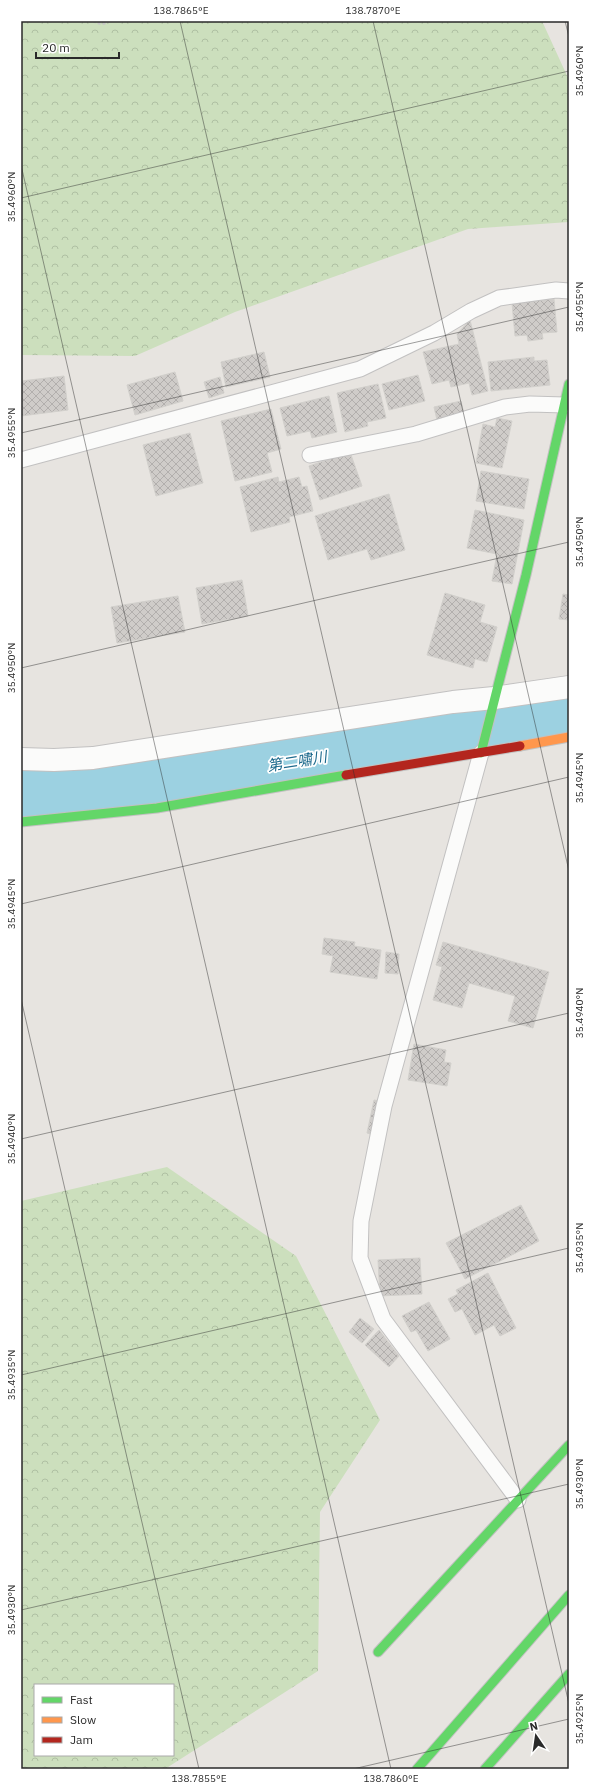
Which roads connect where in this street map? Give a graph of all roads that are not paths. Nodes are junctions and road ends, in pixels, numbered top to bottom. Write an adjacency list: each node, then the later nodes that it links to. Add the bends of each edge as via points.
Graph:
1 (569, 290): 5 (lane, via 499,298 434,333 360,368)
2 (569, 384): 3 (main road)
3 (565, 405): 4 (lane, via 530,404 505,407 416,434); 7 (main road, via 526,575)
4 (310, 455)
5 (21, 460)
6 (569, 687): 7 (street)
7 (493, 702): 9 (main road); 10 (street, via 453,702 93,758)
8 (569, 738): 9 (main road)
9 (482, 747): 11 (main road, via 157,808); 13 (lane, via 384,1106 361,1221 360,1258 383,1319)
10 (21, 759)
11 (21, 822)
12 (569, 1445): 13 (main road)
13 (518, 1500): 15 (main road)
14 (569, 1595): 17 (main road)
15 (378, 1652)
16 (569, 1674): 18 (main road)
17 (417, 1769)
18 (485, 1769)

